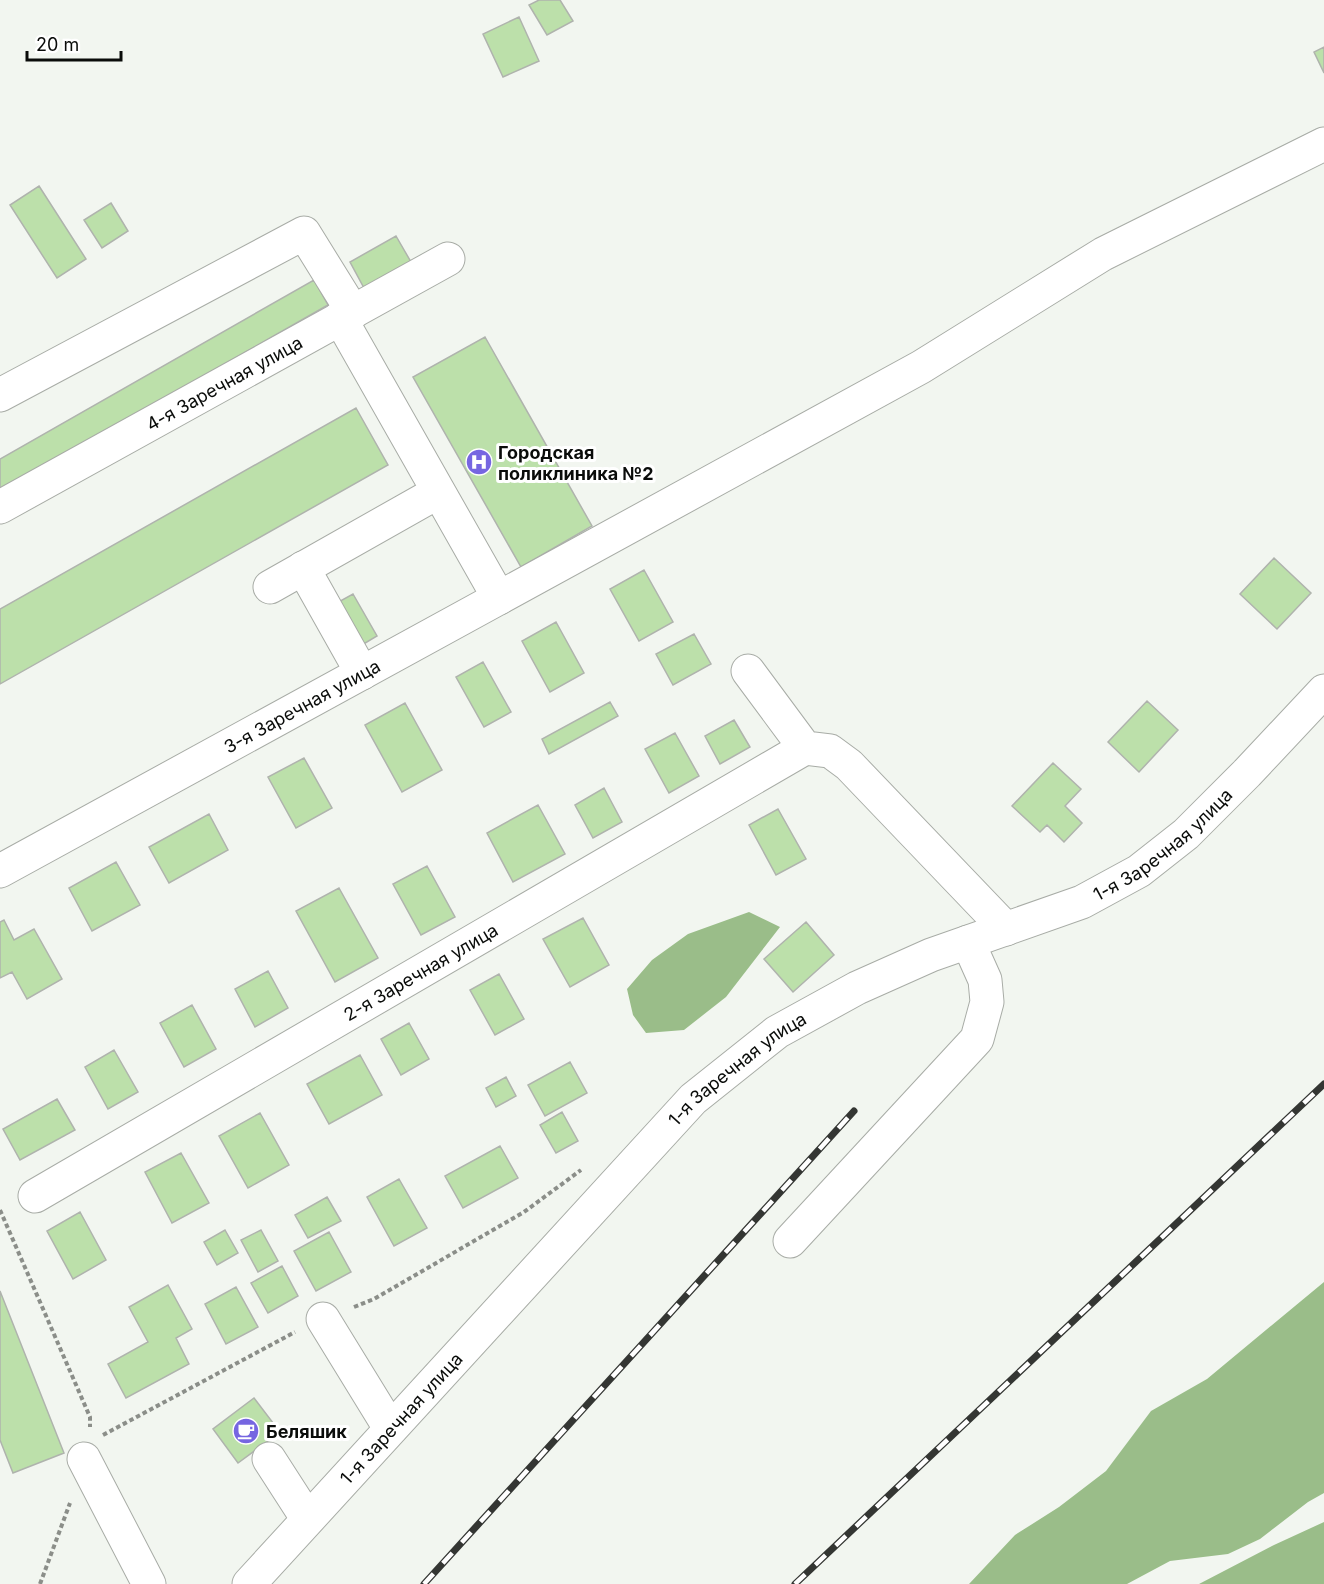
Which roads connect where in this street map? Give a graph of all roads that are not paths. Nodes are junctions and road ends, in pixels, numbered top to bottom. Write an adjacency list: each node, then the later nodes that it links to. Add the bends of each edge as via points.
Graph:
1 (1324, 144): 9 (street, 3-я Заречная улица, via 1103,254 921,367)
2 (448, 259): 3 (street, 4-я Заречная улица)
3 (346, 315): 4 (street, via 304,233); 5 (street); 6 (street, 4-я Заречная улица)
4 (0, 395)
5 (438, 492): 7 (street); 9 (street)
6 (0, 507)
7 (303, 568): 8 (street); 11 (street)
8 (270, 587)
9 (499, 598): 11 (street, 3-я Заречная улица)
10 (748, 671): 13 (street)
11 (362, 673): 14 (street, 3-я Заречная улица)
12 (1324, 691): 15 (street, 1-я Заречная улица, via 1186,834 1139,871 1082,902)
13 (805, 748): 15 (street, via 830,752 849,765); 17 (street, 2-я Заречная улица)
14 (0, 871)
15 (1006, 929): 16 (street, 1-я Заречная улица)
16 (968, 942): 18 (street, via 985,980 987,1002 977,1039); 20 (street, 1-я Заречная улица, via 857,988 777,1032 693,1099)
17 (35, 1196)
18 (790, 1241)
19 (323, 1319): 20 (street)
20 (390, 1428): 23 (street, 1-я Заречная улица)
21 (87, 1451): 24 (street)
22 (269, 1459): 23 (street)
23 (308, 1518): 25 (street, 1-я Заречная улица)
24 (149, 1584)
25 (249, 1584)

